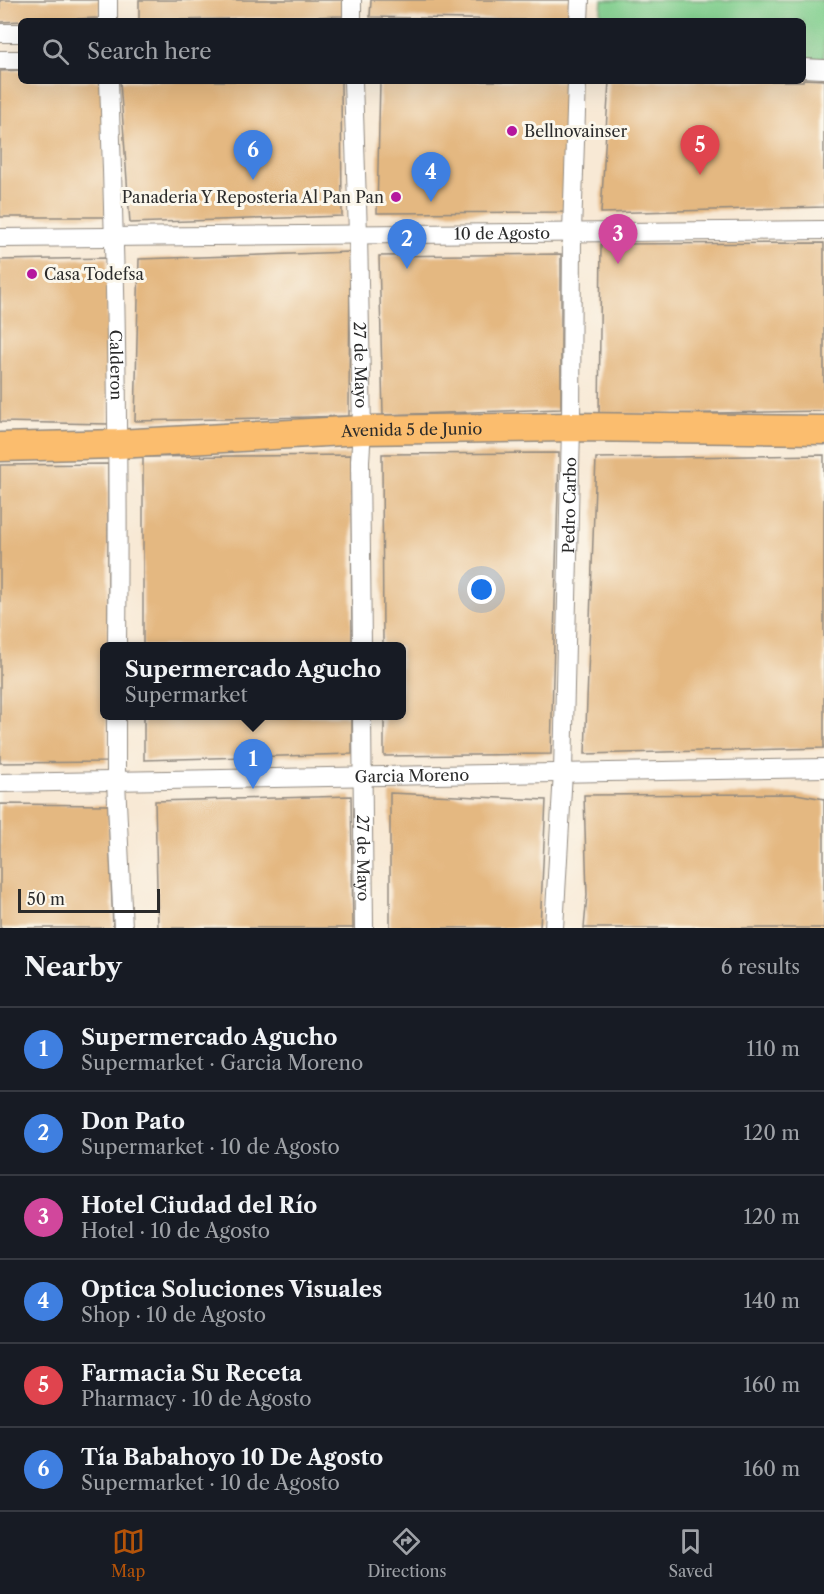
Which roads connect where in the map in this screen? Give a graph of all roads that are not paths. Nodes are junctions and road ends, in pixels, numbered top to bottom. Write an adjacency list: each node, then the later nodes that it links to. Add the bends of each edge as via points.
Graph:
1 (108, 0): 4 (street)
2 (352, 0): 5 (street)
3 (580, 0): 6 (street)
4 (108, 18)
5 (352, 18)
6 (579, 18)
7 (0, 33): 8 (street)
8 (18, 33)
9 (0, 60): 10 (street)
10 (18, 60)
11 (806, 68): 12 (street)
12 (824, 69)
13 (109, 84): 19 (street, Calderon)
14 (353, 84): 18 (street, 27 de Mayo)
15 (577, 84): 17 (street, Pedro Carbo)
16 (824, 230): 17 (street, 10 de Agosto)
17 (572, 232): 18 (street, 10 de Agosto); 21 (street, Pedro Carbo)
18 (358, 234): 19 (street, 10 de Agosto); 22 (street, 27 de Mayo)
19 (114, 237): 20 (street, 10 de Agosto); 24 (street, Calderon)
20 (0, 238)
21 (572, 428): 22 (main road, Avenida 5 de Junio); 23 (main road, Avenida 5 de Junio); 31 (street, Pedro Carbo)
22 (362, 430): 24 (main road, Avenida 5 de Junio); 27 (street, 27 de Mayo)
23 (824, 430)
24 (118, 444): 25 (main road, Avenida 5 de Junio); 26 (street, Calderon)
25 (0, 447)
26 (117, 642)
27 (362, 642)
28 (116, 720): 33 (street)
29 (362, 720): 32 (street, 27 de Mayo)
30 (824, 768): 31 (street, Garcia Moreno)
31 (563, 772): 32 (street, Garcia Moreno); 37 (street, Pedro Carbo)
32 (363, 777): 33 (street, Garcia Moreno); 36 (street, 27 de Mayo)
33 (116, 781): 34 (street, Garcia Moreno); 35 (street)
34 (0, 783)
35 (123, 928)
36 (364, 928)
37 (554, 928)

